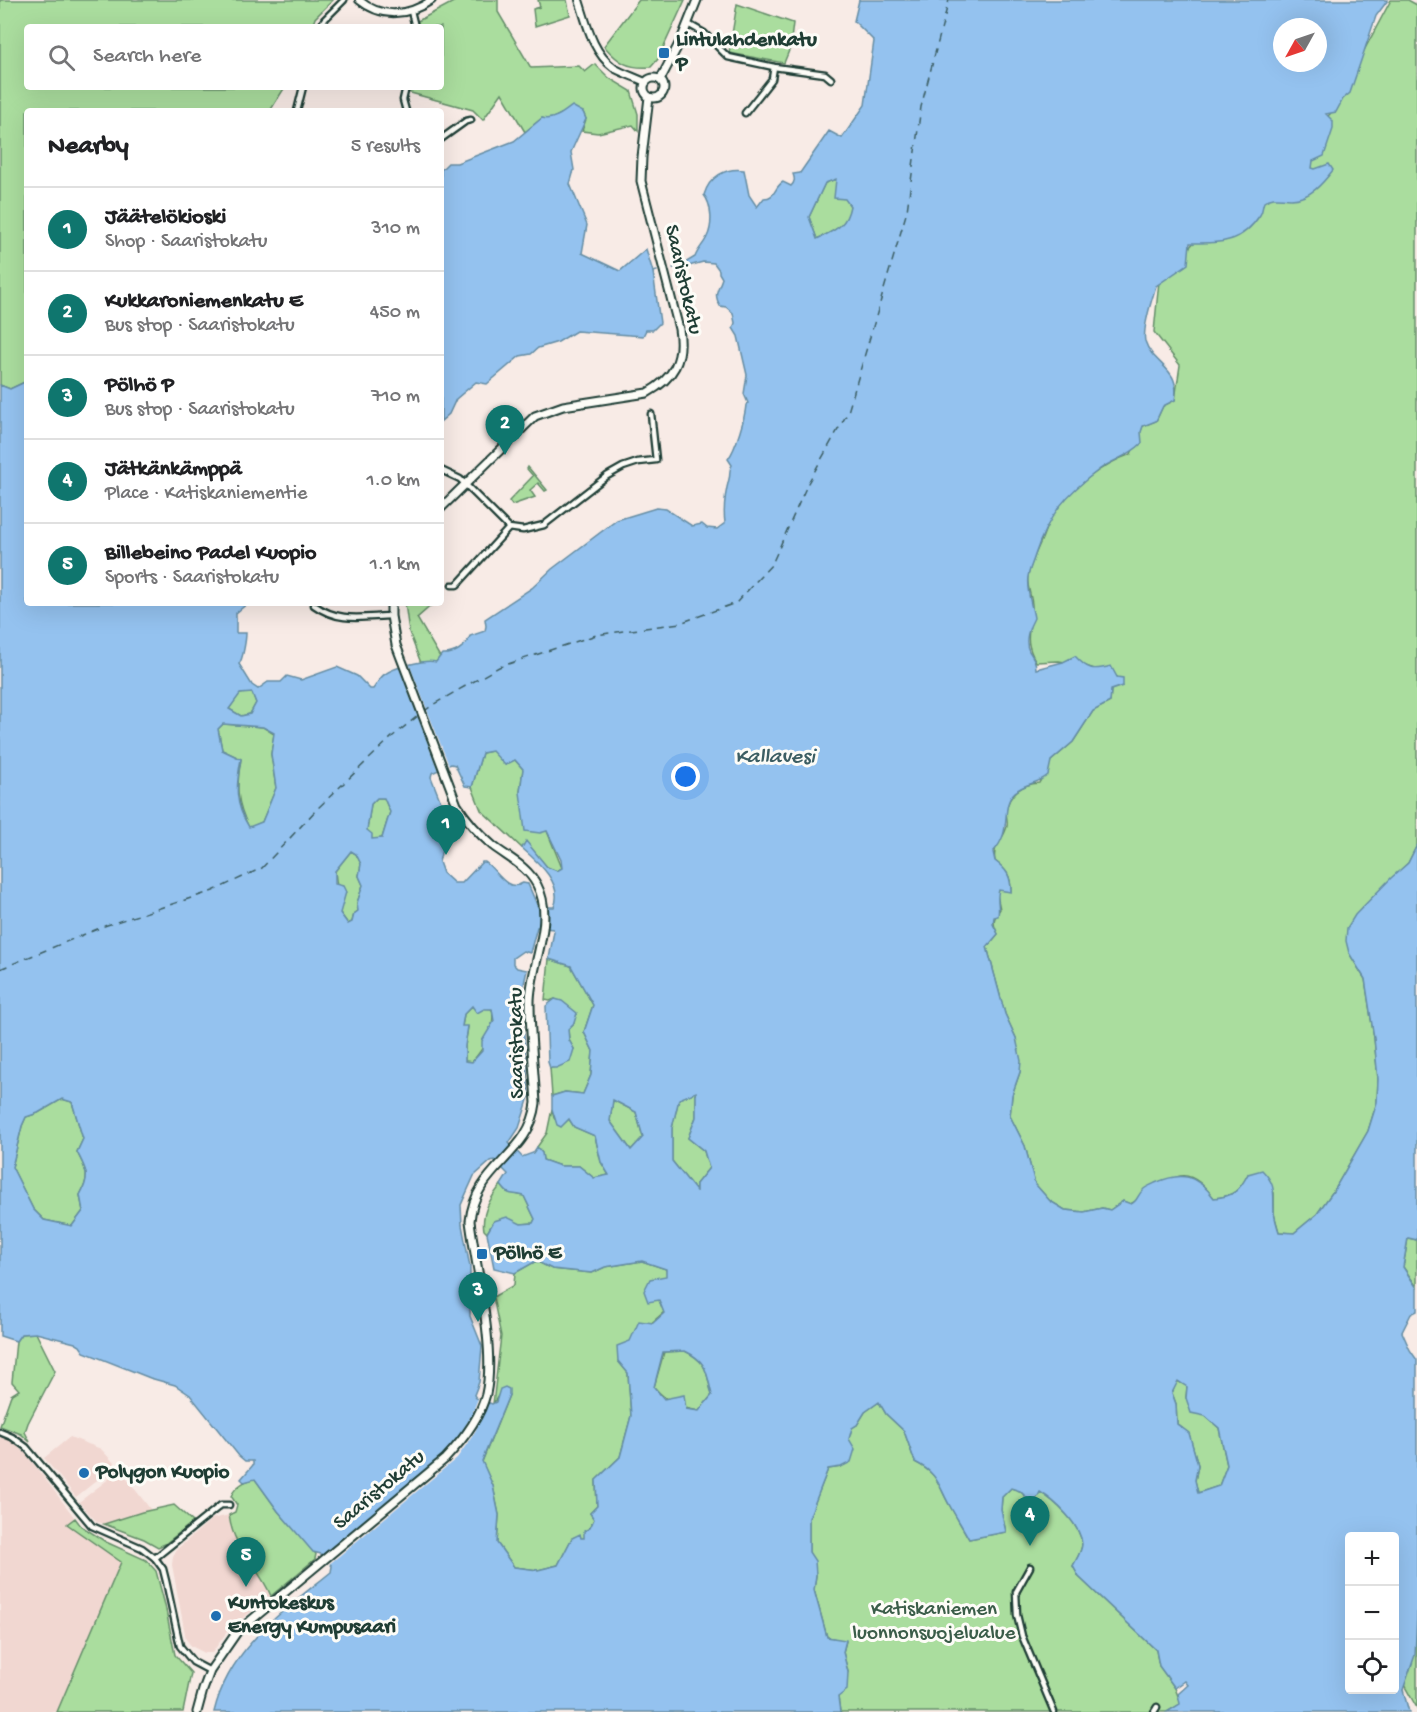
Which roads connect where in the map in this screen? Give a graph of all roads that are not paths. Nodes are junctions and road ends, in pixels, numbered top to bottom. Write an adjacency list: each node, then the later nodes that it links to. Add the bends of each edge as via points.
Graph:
1 (344, 0): 7 (street)
2 (359, 0): 6 (street, via 386,13)
3 (432, 0): 6 (street)
4 (579, 0): 13 (street, via 593,42 605,59)
5 (697, 0): 9 (main road)
6 (411, 12): 8 (street)
7 (322, 24)
8 (414, 24)
9 (688, 24): 10 (street, via 704,33 728,57); 12 (main road)
10 (774, 67): 11 (street, via 825,74); 19 (street, via 772,79)
11 (831, 79)
12 (660, 80): 13 (main road, via 654,77); 16 (main road, via 663,92 656,98)
13 (645, 82): 16 (main road, via 644,90)
14 (302, 90): 17 (street)
15 (405, 90): 18 (street)
16 (649, 97): 24 (main road, Saaristokatu, via 641,181 679,329 681,349 677,363 659,386 647,393 563,406 535,416)
17 (298, 108)
18 (405, 108)
19 (745, 113)
20 (471, 120): 21 (street)
21 (444, 137)
22 (651, 414): 26 (street, via 656,460 622,467 544,525 531,530)
23 (444, 471): 24 (street)
24 (465, 484): 25 (main road, Saaristokatu); 26 (street)
25 (444, 505)
26 (510, 528): 27 (street, via 458,585)
27 (452, 585)
28 (315, 606): 30 (street, via 340,618)
29 (391, 606): 30 (main road, Saaristokatu)
30 (391, 616): 35 (main road, Saaristokatu, via 396,645 452,795 472,826 528,872 543,903 542,934 530,1002 534,1119 520,1143 477,1193 471,1208 488,1363 486,1394 477,1416 457,1447 237,1632)
31 (0, 1432): 33 (street, via 26,1447 92,1526 142,1548)
32 (229, 1505): 33 (street, via 221,1505)
33 (155, 1558): 35 (street, via 163,1569 180,1646 193,1662)
34 (1030, 1567): 37 (street, via 1016,1592 1017,1615)
35 (210, 1671): 36 (main road, Saaristokatu)
36 (197, 1712)
37 (1054, 1712)

